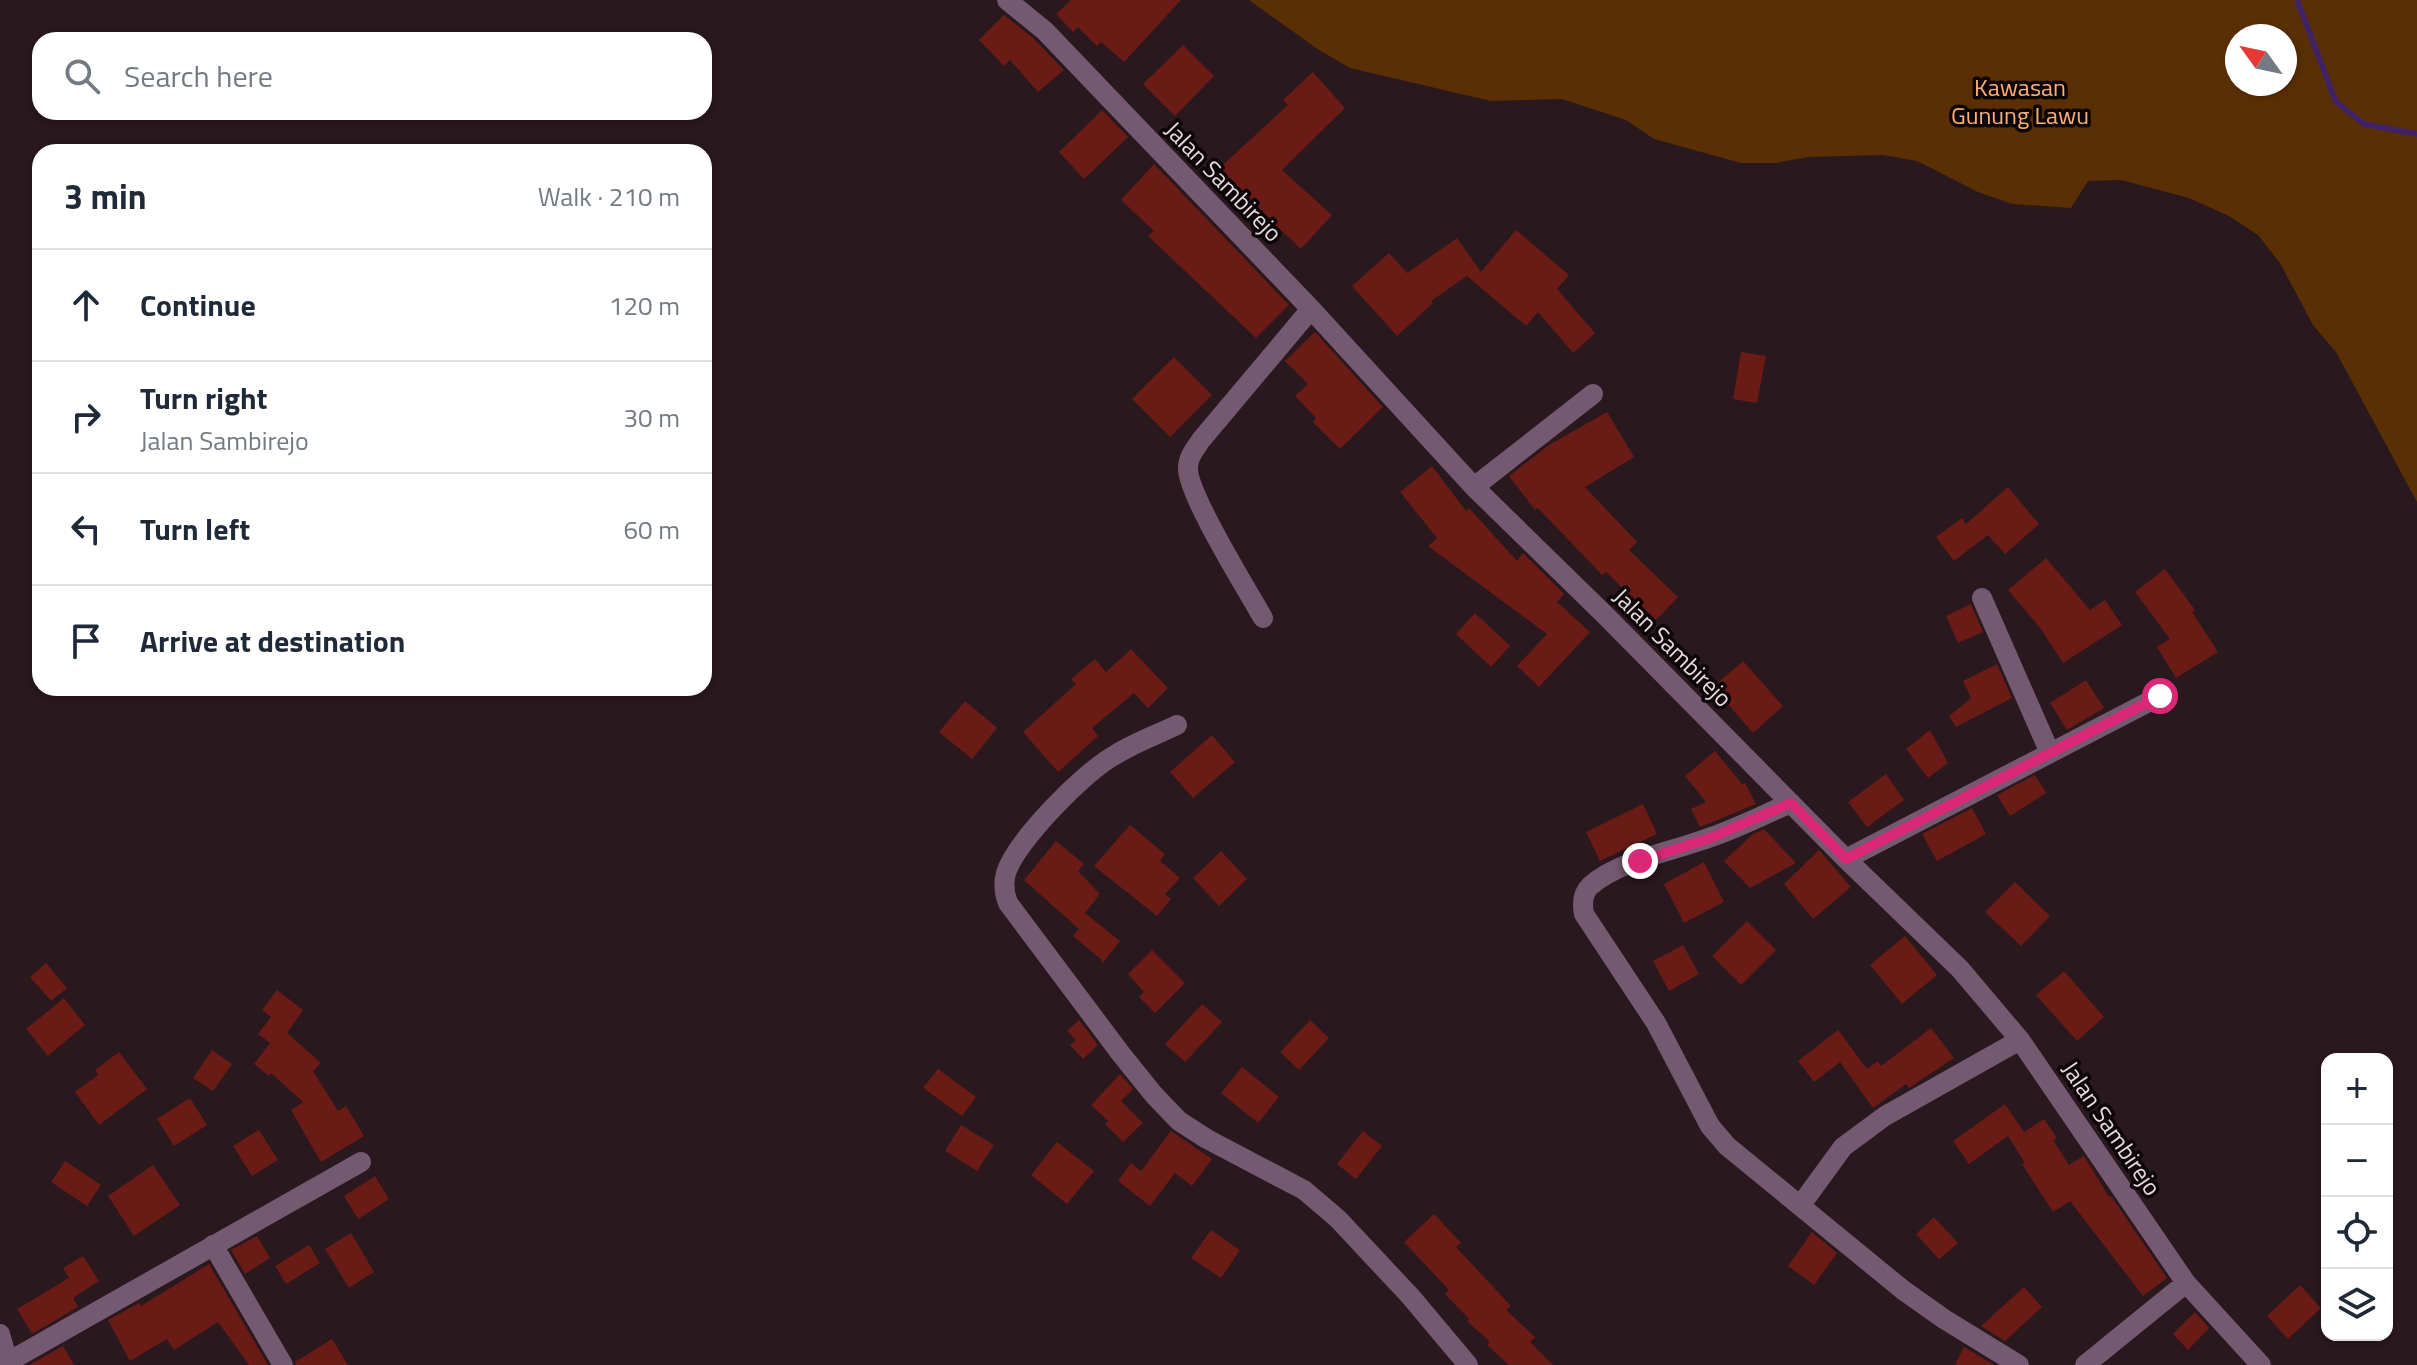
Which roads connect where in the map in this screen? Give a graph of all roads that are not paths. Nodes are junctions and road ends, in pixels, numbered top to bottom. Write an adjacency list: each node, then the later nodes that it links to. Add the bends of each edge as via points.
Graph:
1 (1007, 0): 2 (street, Jalan Sambirejo, via 1045,31)
2 (1311, 309): 4 (street, Jalan Sambirejo); 6 (street, via 1201,440 1187,467 1194,493)
3 (1593, 394): 4 (street)
4 (1474, 487): 10 (street, Jalan Sambirejo)
5 (1982, 598): 9 (street)
6 (1263, 618)
7 (2160, 696): 9 (street)
8 (1177, 725): 20 (street, via 1115,754 1071,788 1007,870 1008,903 1121,1054 1179,1121 1315,1199)
9 (2050, 753): 11 (street)
10 (1791, 803): 11 (street, Jalan Sambirejo); 14 (street, via 1602,877 1587,888 1582,903 1592,928 1656,1023 1710,1126)
11 (1846, 859): 12 (street, Jalan Sambirejo, via 1960,969)
12 (2020, 1040): 14 (street, via 1885,1116 1843,1147); 16 (street, Jalan Sambirejo)
13 (361, 1162): 15 (street)
14 (1800, 1206): 21 (street, via 1903,1290)
15 (213, 1245): 18 (street); 19 (street)
16 (2186, 1283): 22 (street); 23 (street, Jalan Sambirejo)
17 (0, 1334): 18 (street)
18 (9, 1364)
19 (283, 1365)
20 (1468, 1365)
21 (2019, 1365)
22 (2085, 1365)
23 (2261, 1365)

